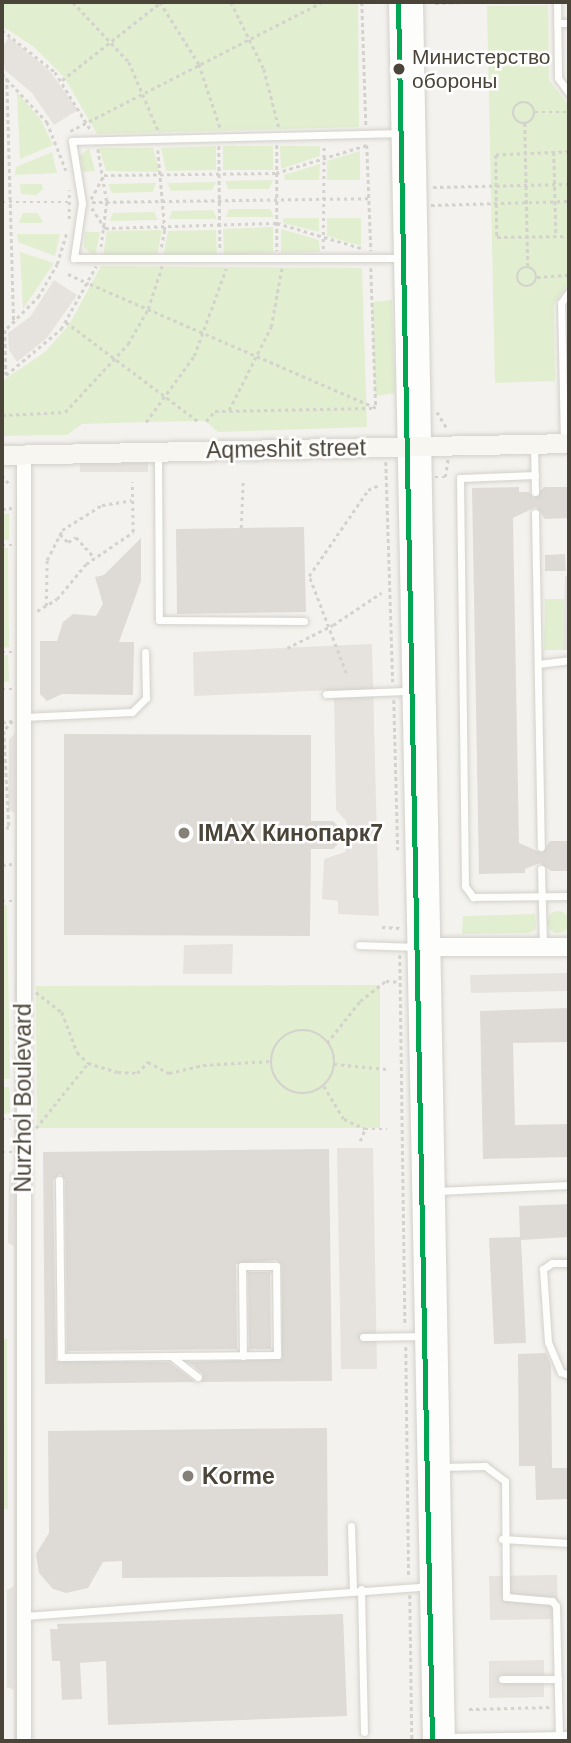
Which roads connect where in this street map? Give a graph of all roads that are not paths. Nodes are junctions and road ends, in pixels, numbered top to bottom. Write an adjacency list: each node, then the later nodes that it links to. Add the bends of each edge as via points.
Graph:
1 (398, 2): 7 (street)
2 (414, 2): 13 (street)
3 (557, 2): 4 (lane)
4 (557, 23): 5 (lane); 6 (lane, via 558,78)
5 (569, 23)
6 (569, 93)
7 (401, 133): 8 (street); 8 (lane, via 72,142 85,202 74,258 279,260 371,254)
8 (404, 258): 13 (street)
9 (569, 292): 10 (lane, via 561,303)
10 (566, 362): 12 (lane)
11 (534, 443): 12 (main road, Aqmeshit street); 13 (main road, Aqmeshit street); 17 (lane)
12 (566, 443)
13 (414, 446): 14 (main road, Aqmeshit street); 24 (street); 32 (street)
14 (158, 452): 16 (main road, Aqmeshit street); 20 (lane, via 159,620)
15 (2, 455): 16 (main road, Aqmeshit street)
16 (24, 455): 26 (street, Nurzhol Boulevard)
17 (535, 475): 18 (lane); 30 (lane, via 460,478 465,886 473,897)
18 (535, 492)
19 (535, 513): 23 (lane)
20 (304, 621)
21 (145, 652): 26 (lane, via 146,698 132,712)
22 (569, 660): 23 (lane)
23 (538, 664): 27 (lane)
24 (401, 691): 25 (lane); 32 (street)
25 (326, 694)
26 (23, 717): 51 (street, Nurzhol Boulevard)
27 (541, 847)
28 (541, 869): 30 (lane)
29 (569, 896): 30 (lane)
30 (541, 897): 33 (lane)
31 (359, 945): 32 (lane)
32 (416, 947): 33 (street); 37 (street); 39 (street)
33 (543, 947): 34 (street)
34 (569, 947)
35 (59, 1180): 41 (lane, via 61,1357)
36 (569, 1185): 37 (lane)
37 (436, 1191): 45 (street)
38 (569, 1264): 43 (lane, via 552,1263 543,1269 548,1342 561,1372)
39 (426, 1336): 40 (lane); 49 (street)
40 (363, 1337)
41 (171, 1356): 42 (lane); 44 (lane)
42 (243, 1356): 42 (lane, via 277,1356 276,1266 242,1266)
43 (569, 1375)
44 (198, 1377)
45 (441, 1467): 47 (lane, via 485,1466 505,1480); 59 (street)
46 (351, 1526): 50 (lane)
47 (502, 1539): 48 (lane); 53 (lane, via 506,1597 552,1601 556,1606)
48 (569, 1543)
49 (429, 1586): 50 (lane); 58 (street)
50 (357, 1589): 51 (lane, via 162,1609); 54 (lane)
51 (25, 1616): 57 (street, Nurzhol Boulevard)
52 (502, 1679): 53 (lane)
53 (558, 1679): 55 (lane)
54 (364, 1732)
55 (564, 1739): 56 (street)
56 (535, 1740): 59 (street)
57 (24, 1741)
58 (432, 1741)
59 (446, 1741)

